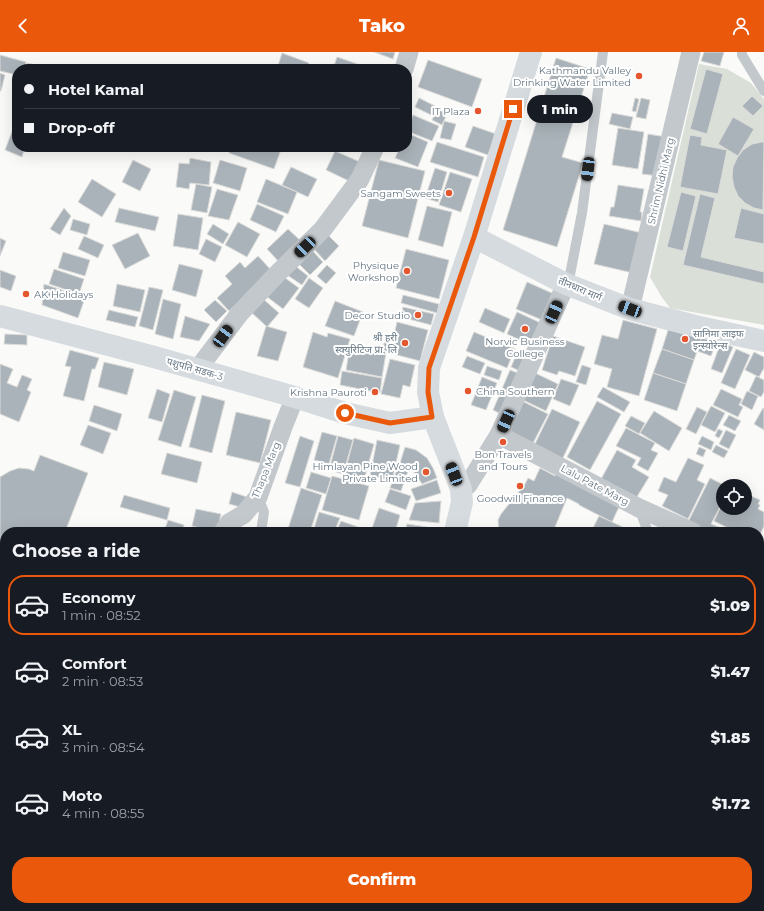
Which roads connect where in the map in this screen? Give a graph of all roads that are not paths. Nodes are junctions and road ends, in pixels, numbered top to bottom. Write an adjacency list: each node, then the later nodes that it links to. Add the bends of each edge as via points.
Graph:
1 (409, 52): 6 (street)
2 (531, 52): 9 (main road)
3 (603, 52): 10 (lane, via 582,213)
4 (692, 52): 11 (street, Shrim Nidhi Marg)
5 (742, 52): 7 (lane)
6 (405, 64)
7 (764, 91)
8 (373, 152): 14 (street, via 360,179 323,229 240,312)
9 (474, 237): 10 (main road, तीनधारा मार्ग); 16 (main road, via 429,368 428,392)
10 (567, 285): 11 (main road, तीनधारा मार्ग); 17 (street)
11 (630, 309): 13 (main road, तीनधारा मार्ग)
12 (0, 316): 14 (main road, पशुपति सडक-3)
13 (764, 340)
14 (197, 370): 15 (main road, पशुपति सडक-3)
15 (295, 397): 16 (main road, पशुपति सडक-3, via 345,413 390,423); 19 (street, Thapa Marg)
16 (432, 417): 18 (main road)
17 (500, 435): 18 (street, via 468,485); 20 (street, Lalu Pate Marg)
18 (461, 490): 23 (main road, via 462,502)
19 (258, 497): 21 (street, Thapa Marg, via 244,514 229,522); 22 (lane, via 264,512)
20 (639, 508): 24 (lane); 25 (street, Lalu Pate Marg)
21 (226, 527)
22 (262, 527)
23 (456, 527)
24 (646, 527)
25 (682, 527)

